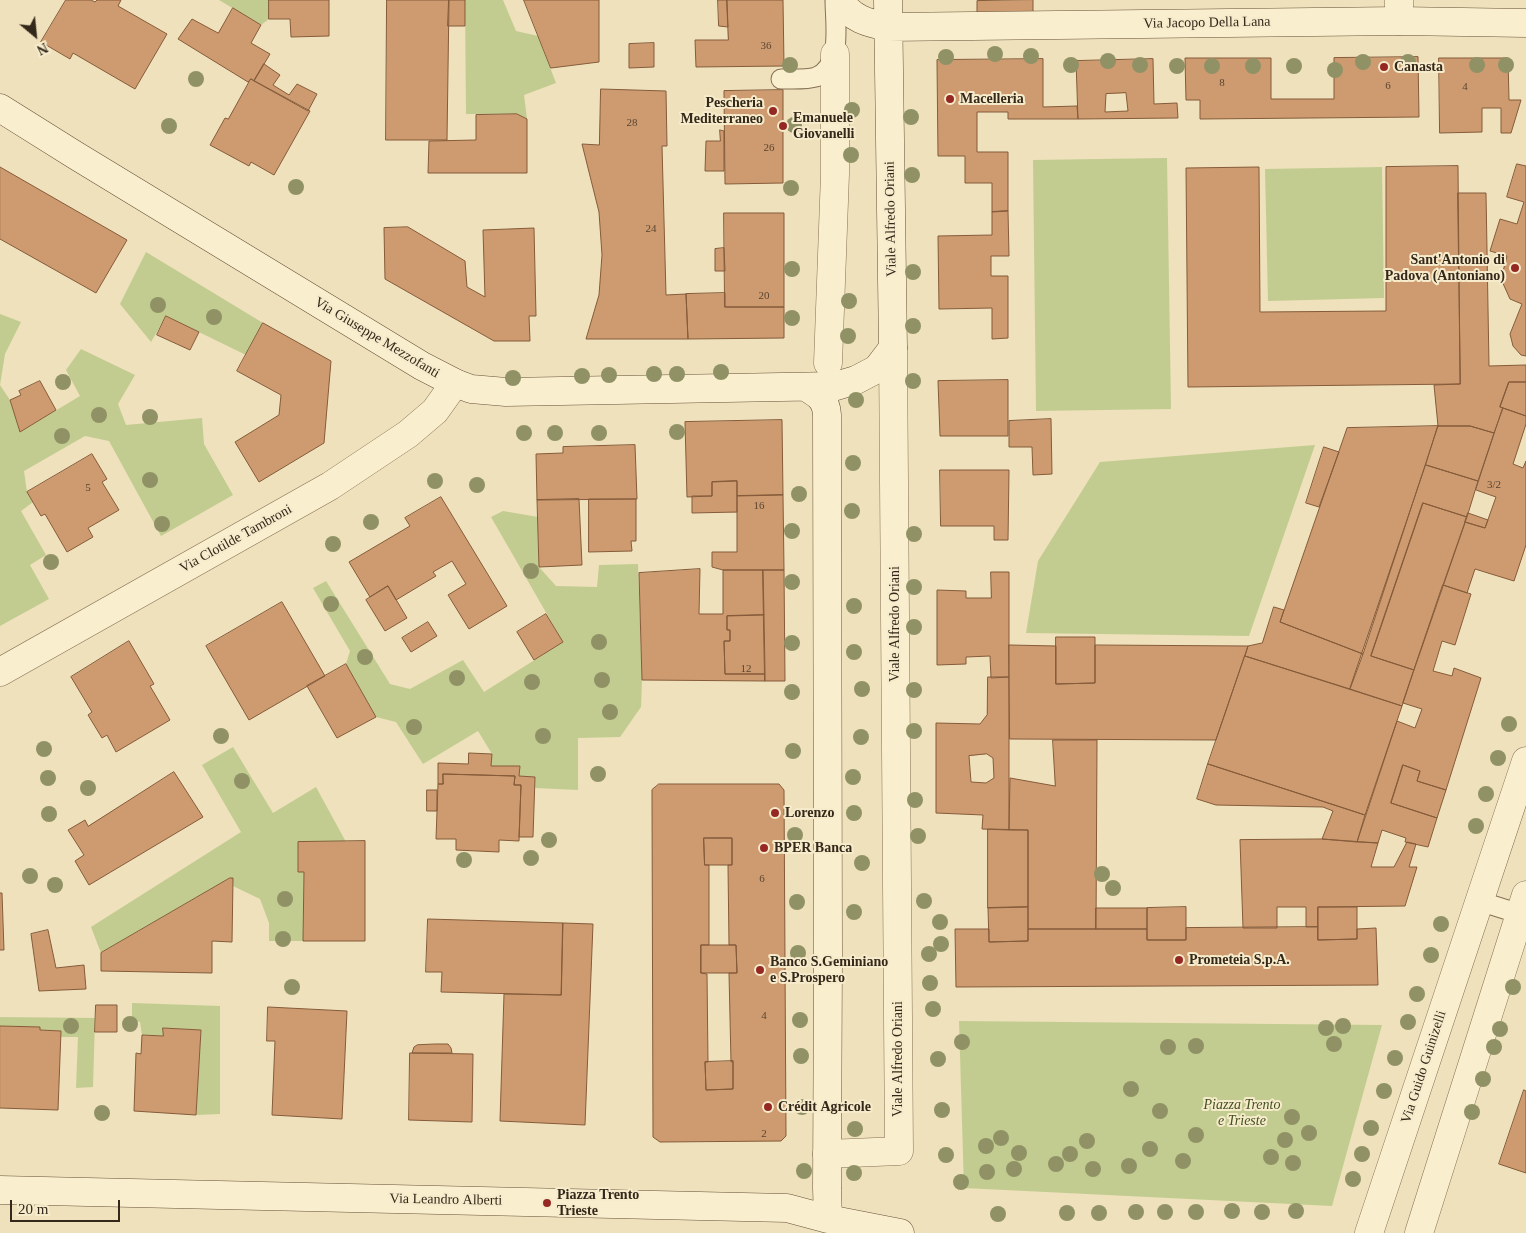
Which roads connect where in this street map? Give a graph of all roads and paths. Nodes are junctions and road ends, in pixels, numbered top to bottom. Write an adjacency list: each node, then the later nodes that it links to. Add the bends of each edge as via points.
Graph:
1 (835, 0): 7 (lane)
2 (840, 0): 6 (street, via 857,18)
3 (888, 0): 6 (street, Viale Alfredo Oriani)
4 (1399, 10): 5 (street, Via Jacopo Della Lana); 6 (street, Via Jacopo Della Lana)
5 (1526, 23)
6 (888, 27): 10 (street, Viale Alfredo Oriani)
7 (835, 54): 8 (lane, via 824,74); 11 (street, via 835,174)
8 (781, 79)
9 (0, 108): 12 (street, Via Giuseppe Mezzofanti, via 422,366)
10 (893, 348): 13 (street, Via Giuseppe Mezzofanti, via 877,370 856,380 836,386); 18 (street, Viale Alfredo Oriani, via 899,1150)
11 (828, 363)
12 (455, 383): 13 (street, Via Giuseppe Mezzofanti, via 471,389 506,392); 14 (street, Via Clotilde Tambroni, via 435,411 408,434 330,486)
13 (806, 387): 18 (street, via 823,398 827,407)
14 (0, 672)
15 (1526, 761): 16 (street, Via Guido Guinizelli)
16 (1479, 902): 17 (lane); 22 (street, Via Guido Guinizelli)
17 (1523, 905): 23 (street)
18 (827, 1154): 20 (street)
19 (0, 1190): 20 (street, Via Leandro Alberti, via 787,1208)
20 (828, 1226): 21 (street, Via Leandro Alberti)
21 (893, 1232)
22 (1369, 1233)
23 (1419, 1233)

